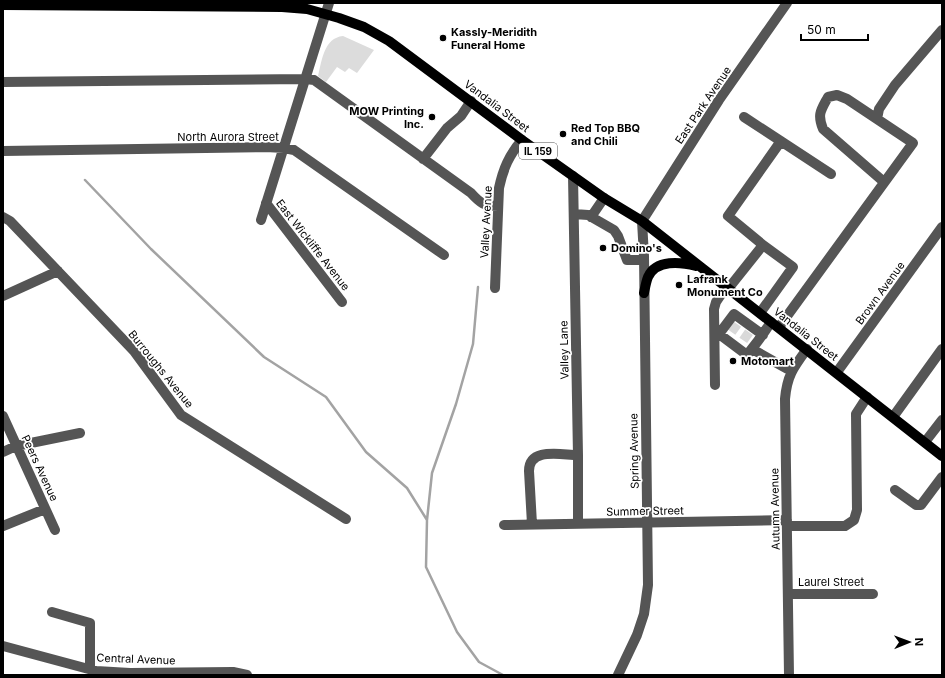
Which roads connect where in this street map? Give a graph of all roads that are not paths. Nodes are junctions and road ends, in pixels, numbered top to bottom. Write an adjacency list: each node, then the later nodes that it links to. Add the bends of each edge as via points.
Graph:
1 (330, 3): 6 (street, East Wickliffe Avenue)
2 (787, 3): 28 (street, East Park Avenue, via 719,100)
3 (3, 4): 4 (main road, Vandalia Street / IL 159)
4 (40, 4): 5 (main road, Vandalia Street / IL 159)
5 (74, 4): 6 (main road, Vandalia Street / IL 159, via 263,6)
6 (326, 14): 8 (street, East Wickliffe Avenue); 10 (main road, Vandalia Street / IL 159, via 355,23 389,41)
7 (942, 30): 12 (street, via 895,85 879,109)
8 (306, 79): 9 (street); 15 (street, East Wickliffe Avenue); 17 (street, via 314,80)
9 (3, 82)
10 (472, 101): 13 (main road, Vandalia Street / IL 159); 17 (street)
11 (744, 117): 14 (street)
12 (877, 119): 20 (street, via 913,143); 20 (street, via 838,95 828,97 821,110 820,120 823,129)
13 (522, 140): 19 (main road, Vandalia Street / IL 159); 23 (street, Valley Avenue, via 514,149 502,173)
14 (781, 141): 18 (street); 30 (street, via 728,216)
15 (284, 148): 16 (street, North Aurora Street); 22 (street, East Wickliffe Avenue); 31 (street, North Aurora Street, via 301,154)
16 (3, 151)
17 (423, 159): 23 (street, via 481,203)
18 (831, 174)
19 (573, 176): 21 (main road, Vandalia Street / IL 159); 24 (street, Valley Lane)
20 (884, 182): 41 (street)
21 (604, 198): 25 (street); 28 (main road, Vandalia Street / IL 159)
22 (266, 203): 27 (street, East Wickliffe Avenue); 39 (street, East Wickliffe Avenue)
23 (498, 206): 35 (street, Valley Avenue)
24 (574, 214): 25 (street); 58 (street, Valley Lane)
25 (591, 216): 32 (street, via 616,232 627,260)
26 (5, 220): 34 (street, Burroughs Avenue)
27 (261, 220)
28 (642, 221): 32 (street, Spring Avenue); 33 (main road, Vandalia Street / IL 159)
29 (942, 227): 48 (street, Brown Avenue)
30 (763, 245): 36 (street); 40 (street, via 793,267)
31 (444, 255)
32 (644, 260): 37 (street, Spring Avenue)
33 (699, 266): 36 (main road, Vandalia Street / IL 159); 37 (main road, via 684,263 656,267 648,278)
34 (58, 271): 38 (street); 63 (street, Burroughs Avenue, via 134,351 180,414)
35 (495, 288)
36 (727, 288): 40 (main road, Vandalia Street / IL 159); 42 (street, via 715,306)
37 (644, 293): 64 (street, Spring Avenue)
38 (3, 296)
39 (342, 302)
40 (760, 313): 41 (main road, Vandalia Street / IL 159)
41 (775, 324): 43 (street); 45 (main road, Vandalia Street / IL 159)
42 (717, 332): 43 (street, via 729,323 734,314); 44 (street, via 748,354); 49 (street)
43 (762, 335): 44 (street)
44 (753, 344): 47 (street)
45 (806, 349): 47 (street, Autumn Avenue); 48 (main road, Vandalia Street / IL 159)
46 (942, 349): 52 (street)
47 (791, 371): 65 (street, Autumn Avenue, via 785,400)
48 (836, 372): 50 (main road, Vandalia Street / IL 159)
49 (715, 386)
50 (867, 397): 52 (main road, Vandalia Street / IL 159); 65 (street, Summer Street, via 856,414 857,510 854,520 845,526)
51 (3, 416): 56 (street, Peers Avenue)
52 (893, 417): 55 (main road, Vandalia Street / IL 159)
53 (942, 420): 55 (street)
54 (80, 433): 56 (street)
55 (925, 442): 59 (main road, Vandalia Street / IL 159)
56 (16, 446): 57 (street); 62 (street, Peers Avenue)
57 (3, 452)
58 (578, 455): 66 (street, via 540,455 532,460 529,466); 67 (street, Valley Lane)
59 (942, 456)
60 (942, 477): 61 (street, via 921,505 916,505)
61 (895, 490)
62 (45, 509): 69 (street); 70 (street, Peers Avenue)
63 (346, 519)
64 (648, 522): 65 (street, Summer Street); 67 (street, Summer Street); 78 (street, Spring Avenue, via 648,585 644,614)
65 (787, 523): 71 (street, Autumn Avenue)
66 (532, 524): 67 (street, Summer Street); 68 (street, Summer Street)
67 (578, 524)
68 (504, 525)
69 (3, 526)
70 (55, 530)
71 (789, 594): 72 (street, Laurel Street); 79 (street, Autumn Avenue)
72 (873, 594)
73 (52, 612): 75 (street, via 90,623)
74 (3, 646): 75 (street, Central Avenue)
75 (90, 669): 76 (street, Central Avenue)
76 (109, 674): 77 (street, Central Avenue, via 233,672)
77 (247, 675)
78 (618, 675)
79 (789, 675)

